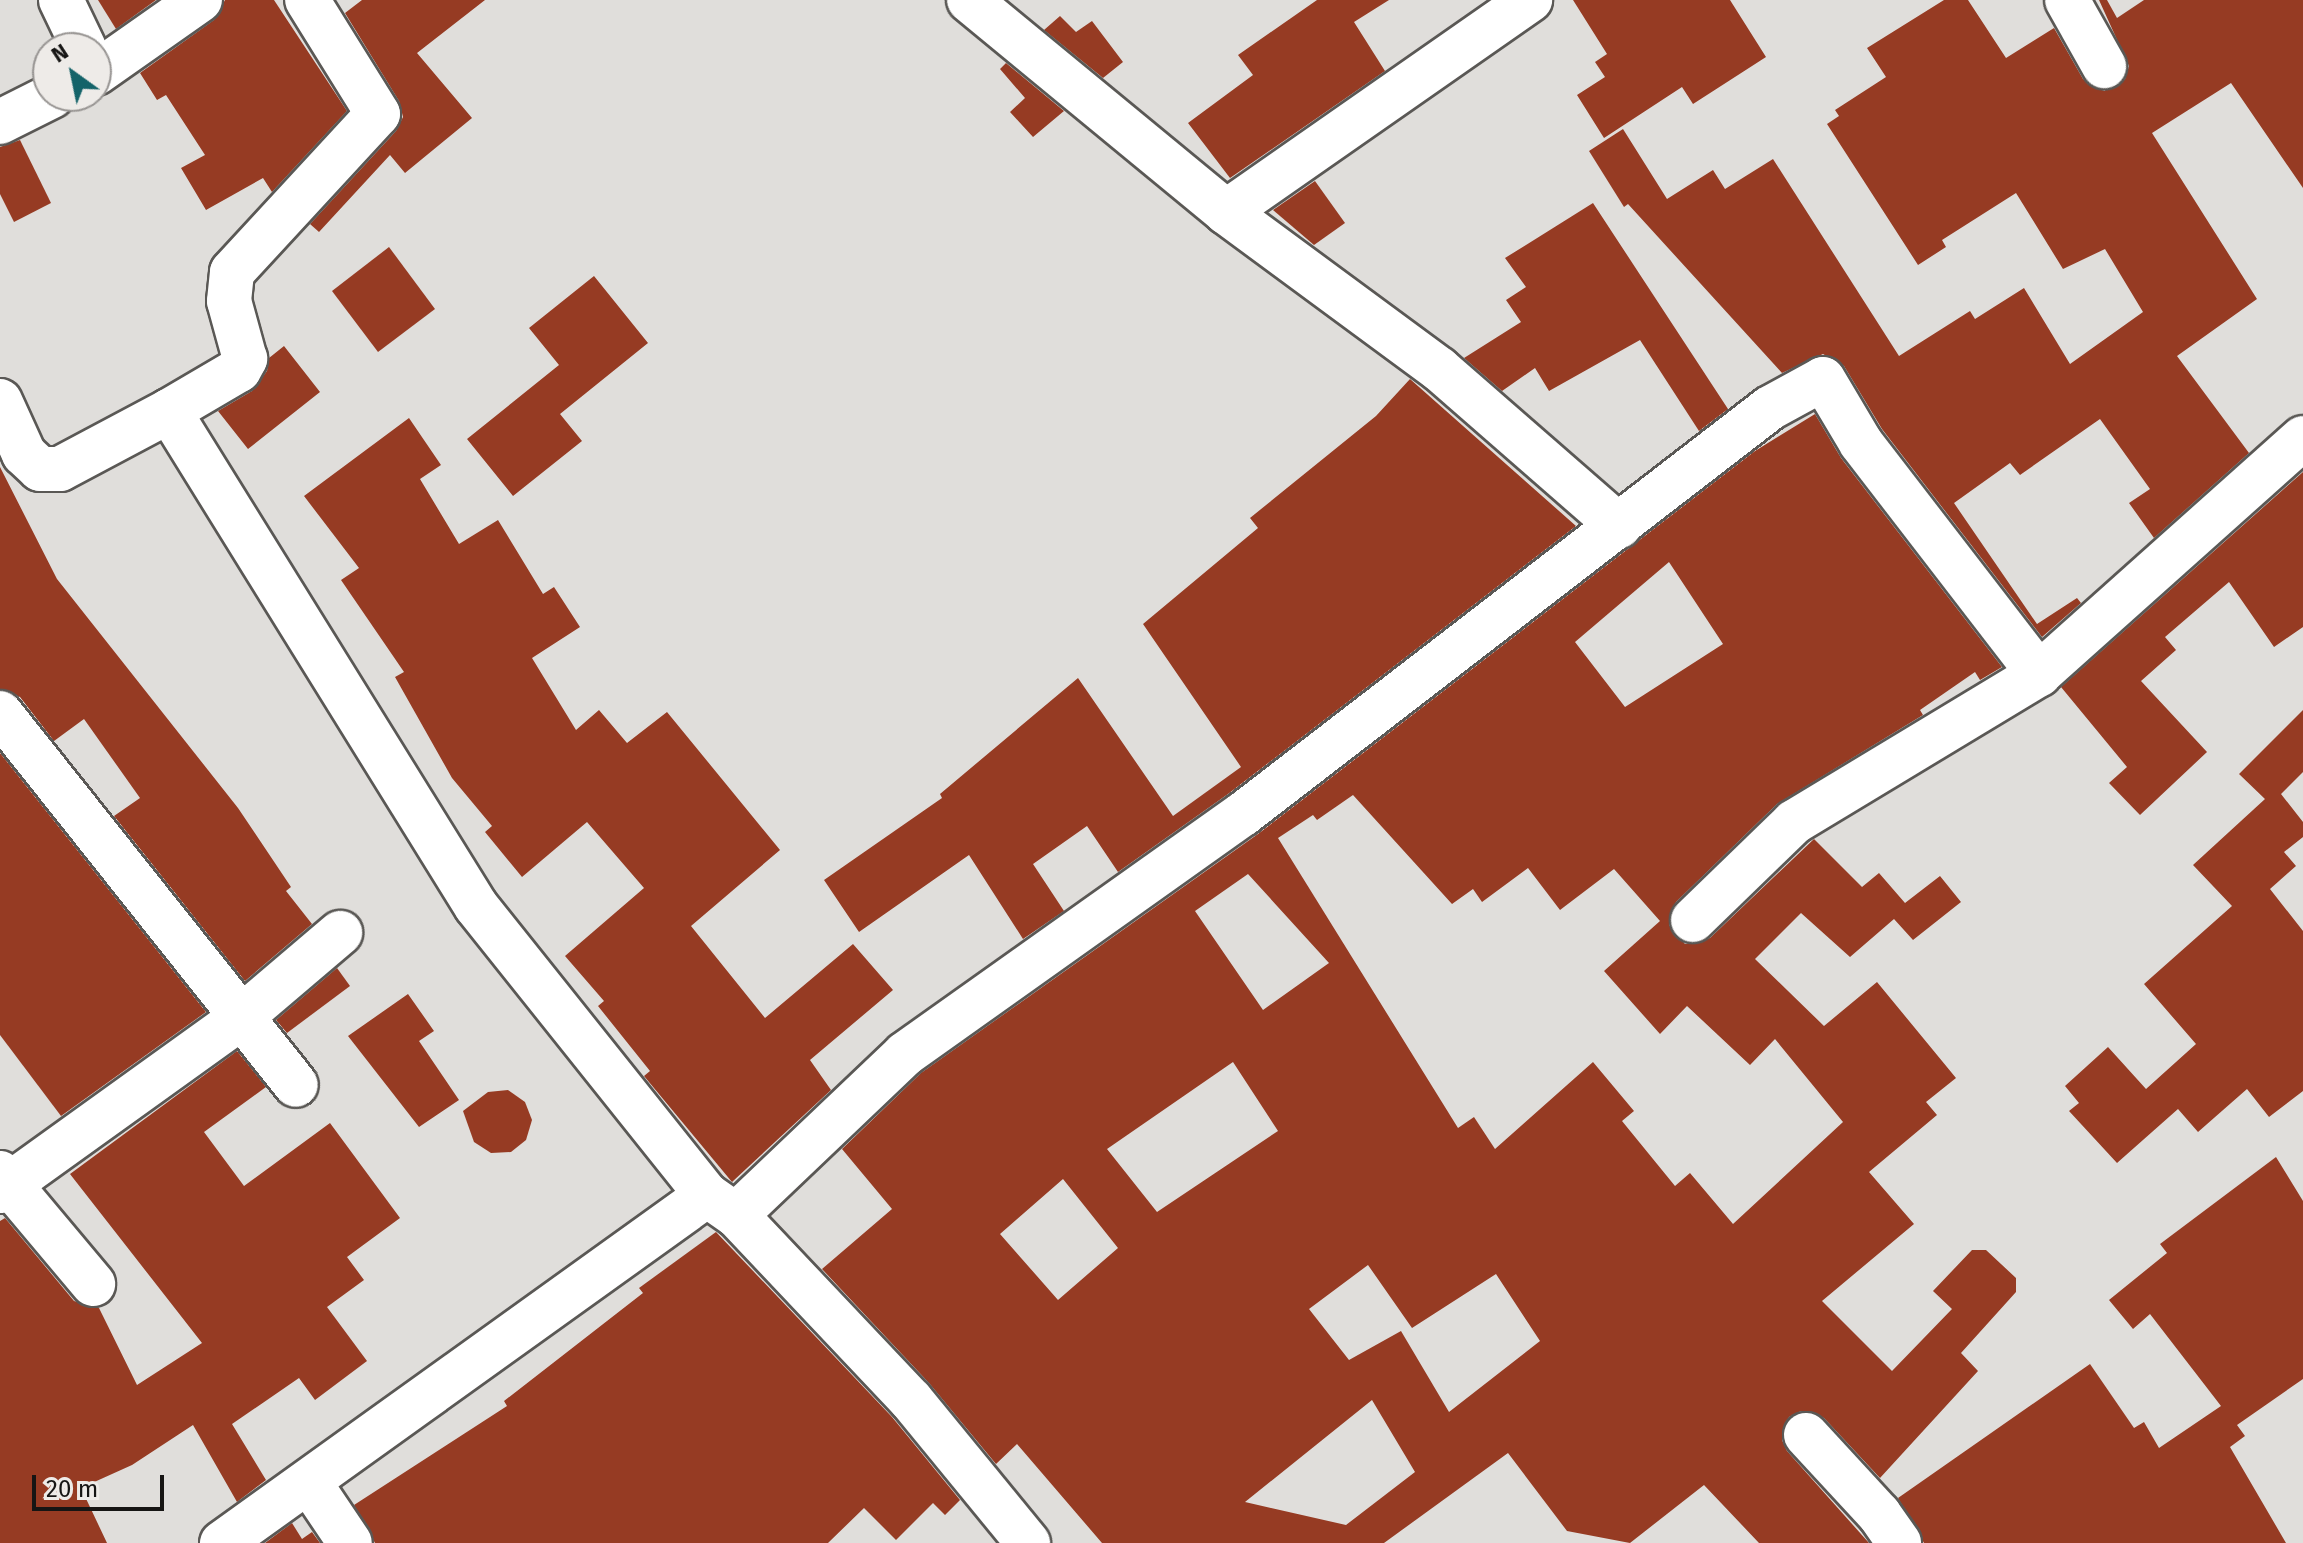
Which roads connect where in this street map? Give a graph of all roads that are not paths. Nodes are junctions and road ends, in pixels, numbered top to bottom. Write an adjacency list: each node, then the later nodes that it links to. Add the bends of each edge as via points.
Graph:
1 (61, 0): 7 (street)
2 (200, 0): 8 (street)
3 (307, 0): 14 (street, via 378,114 232,272 229,301 245,359 239,370)
4 (969, 0): 12 (street)
5 (1530, 0): 12 (street)
6 (2067, 0): 9 (street)
7 (76, 32)
8 (112, 62)
9 (2104, 66)
10 (32, 106): 11 (street)
11 (0, 122)
12 (1226, 212): 16 (street, via 1439,369)
13 (0, 401): 14 (street, via 24,454 40,469 60,469)
14 (169, 411): 24 (street, via 476,906)
15 (2303, 438): 17 (street)
16 (1619, 526): 17 (street, via 1770,408 1823,379 1861,443); 24 (street, via 1243,814 905,1054)
17 (2039, 674): 19 (street, via 1794,822)
18 (0, 713): 21 (street)
19 (1693, 920)
20 (340, 933): 21 (street)
21 (239, 1019): 22 (street); 23 (street)
22 (296, 1085)
23 (3, 1183): 25 (street)
24 (722, 1205): 27 (street); 30 (street, via 911,1400)
25 (93, 1284)
26 (1806, 1435): 31 (street)
27 (309, 1482): 28 (street); 29 (street)
28 (222, 1543)
29 (350, 1543)
30 (1028, 1543)
31 (1899, 1543)

